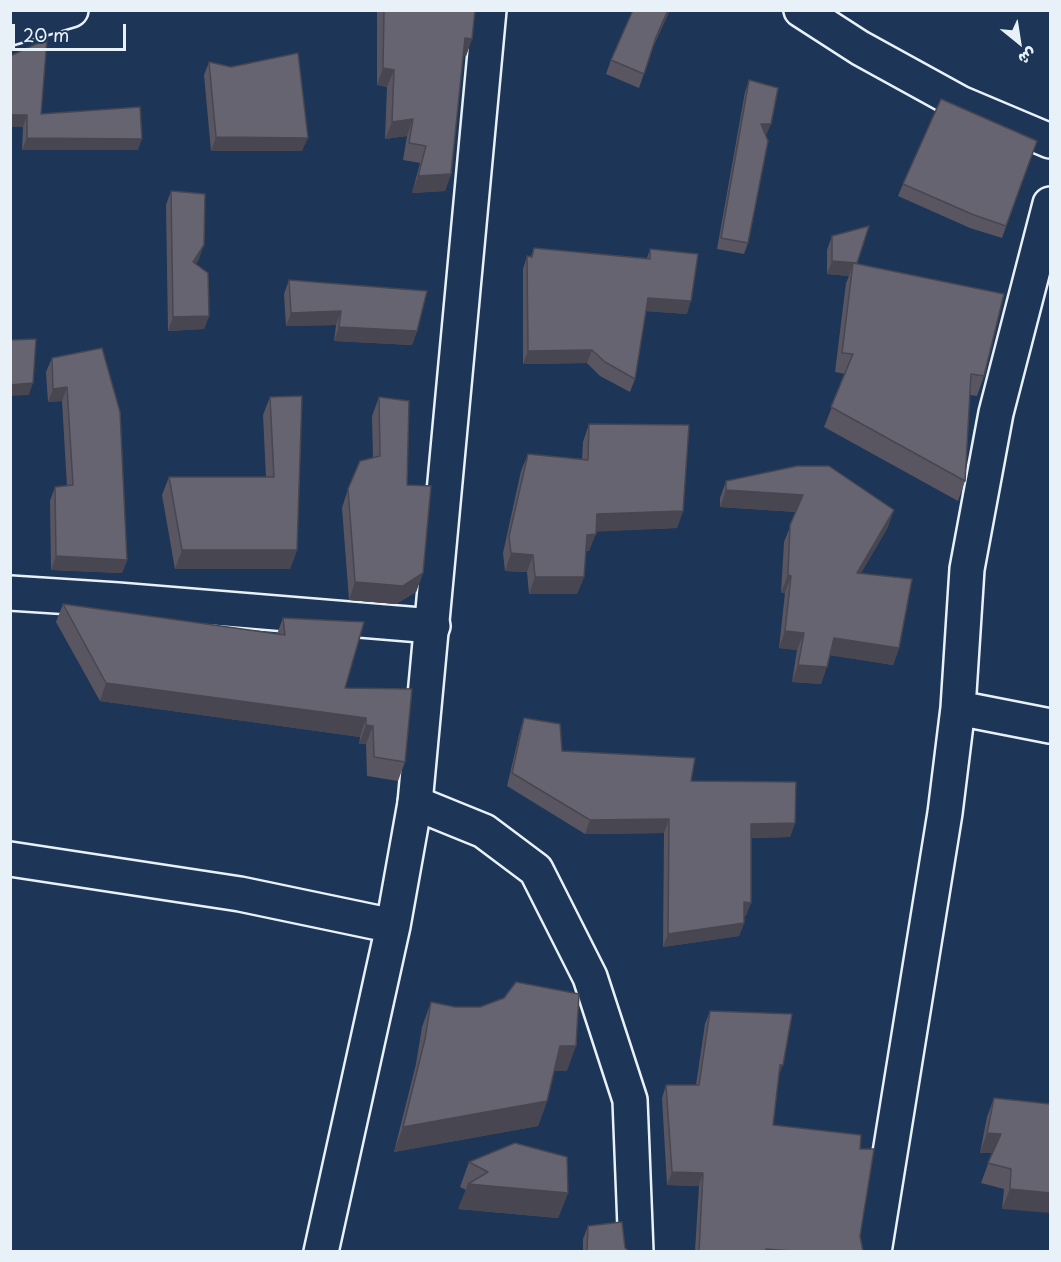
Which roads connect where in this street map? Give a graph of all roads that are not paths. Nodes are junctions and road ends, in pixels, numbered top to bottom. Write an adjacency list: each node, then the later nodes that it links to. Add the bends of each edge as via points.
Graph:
1 (71, 10): 4 (street)
2 (489, 10): 8 (street)
3 (801, 10): 5 (street, via 860,48 960,102)
4 (10, 28)
5 (1050, 141)
6 (1050, 204): 9 (street, via 996,413 967,569)
7 (10, 593): 8 (street)
8 (433, 626): 11 (street)
9 (958, 708): 10 (street); 16 (street, via 945,813)
10 (1050, 726)
11 (416, 803): 13 (street); 15 (street, via 484,831 536,870 590,977 630,1100)
12 (10, 859): 13 (street, via 240,894)
13 (393, 926): 14 (street)
14 (321, 1251)
15 (636, 1251)
16 (874, 1251)

